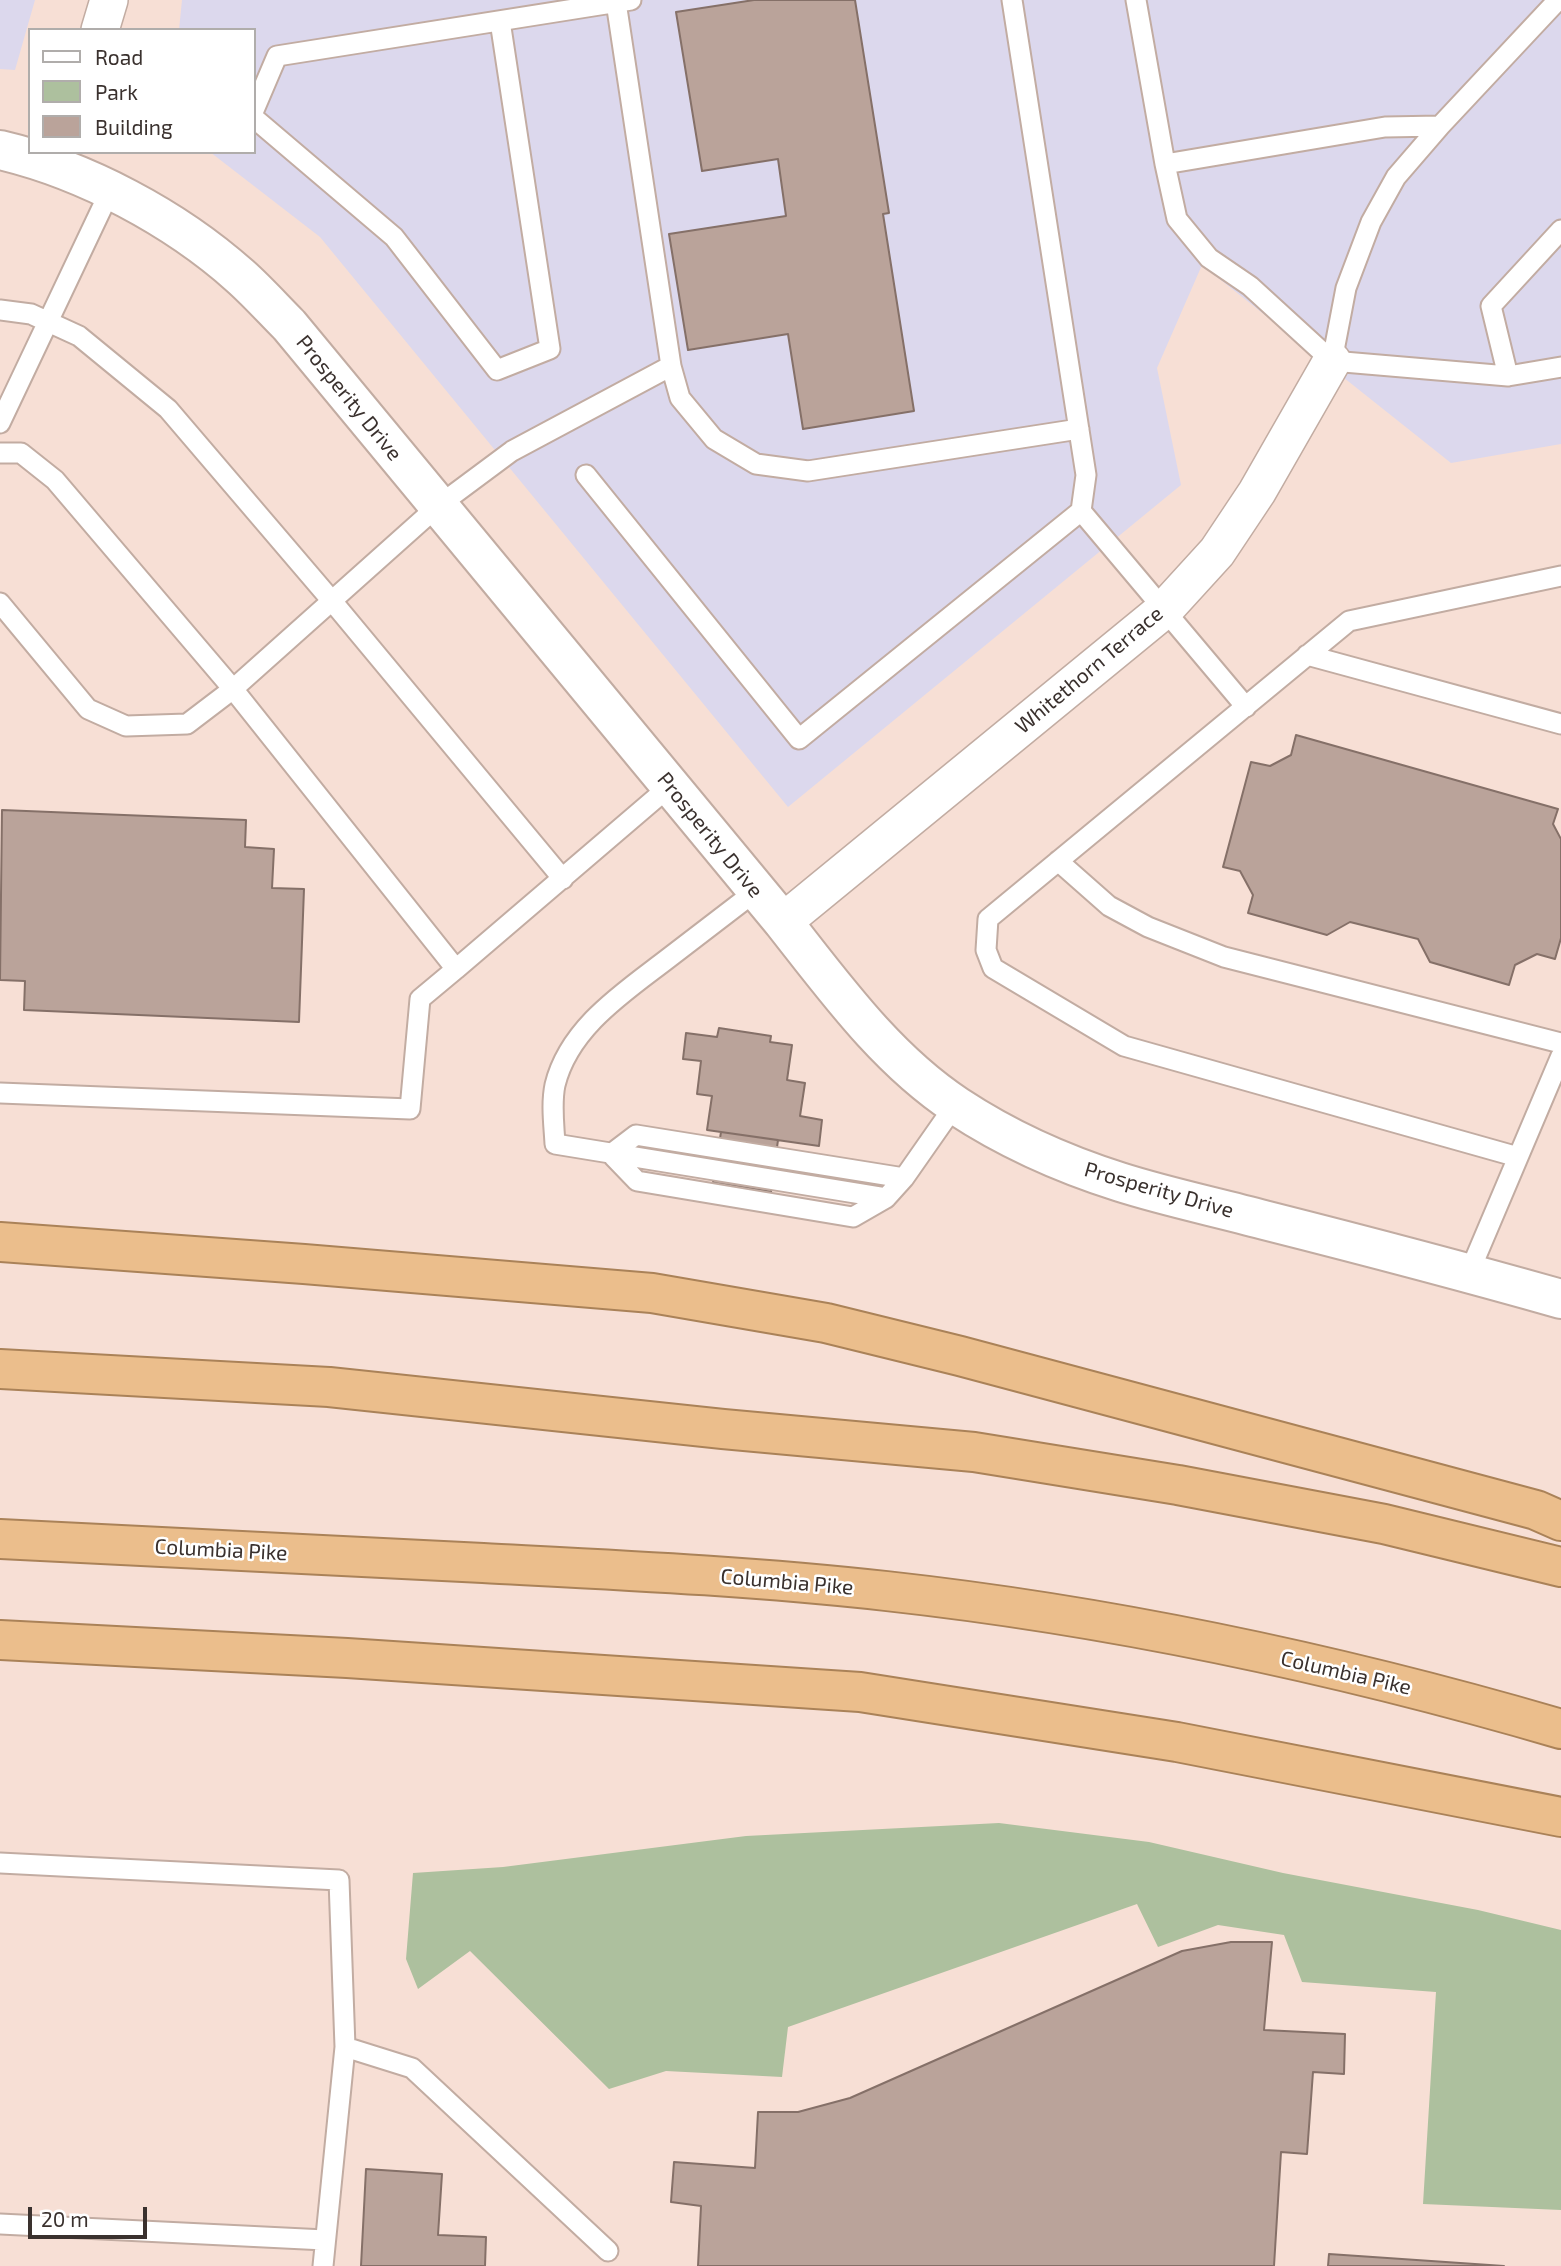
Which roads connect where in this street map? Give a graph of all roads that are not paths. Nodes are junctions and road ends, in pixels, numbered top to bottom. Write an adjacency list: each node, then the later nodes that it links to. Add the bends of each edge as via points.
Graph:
1 (109, 0): 7 (street)
2 (1012, 0): 23 (lane)
3 (1136, 0): 13 (lane)
4 (1558, 0): 10 (lane)
5 (623, 1): 6 (lane); 19 (lane)
6 (500, 21): 8 (lane, via 277,56); 9 (lane, via 550,349 497,370 394,237)
7 (101, 28)
8 (256, 105)
9 (256, 120)
10 (1440, 126): 13 (lane, via 1385,127); 18 (lane, via 1396,177 1371,222 1346,288)
11 (0, 150): 12 (street, Prosperity Drive)
12 (64, 161): 14 (street, Prosperity Drive)
13 (1165, 164): 18 (lane, via 1177,219 1209,258 1250,286)
14 (110, 191): 17 (lane); 26 (street, Prosperity Drive, via 194,239 240,276 289,325)
15 (1561, 230): 21 (lane, via 1491,306)
16 (0, 310): 17 (lane, via 32,314)
17 (49, 322): 22 (lane); 29 (lane, via 79,336 169,409)
18 (1332, 361): 21 (lane); 31 (street, Whitethorn Terrace, via 1217,552)
19 (671, 366): 23 (lane, via 680,398 714,439 756,464 808,471); 26 (lane, via 512,451)
20 (1561, 367): 21 (lane)
21 (1508, 376)
22 (0, 423)
23 (1079, 429): 27 (lane, via 1086,475)
24 (0, 453): 33 (lane, via 21,453 55,480)
25 (586, 475): 27 (lane, via 799,739)
26 (438, 506): 29 (lane); 36 (street, Prosperity Drive)
27 (1081, 512): 31 (lane)
28 (1561, 576): 32 (lane, via 1349,621)
29 (332, 601): 33 (lane); 38 (lane)
30 (0, 603): 33 (lane, via 88,709 126,726 187,724)
31 (1165, 609): 34 (lane); 40 (street, Whitethorn Terrace)
32 (1307, 655): 34 (lane); 35 (lane)
33 (233, 689): 41 (lane)
34 (1246, 707): 37 (lane)
35 (1561, 724)
36 (670, 786): 38 (lane); 39 (street, Prosperity Drive)
37 (1058, 861): 42 (lane, via 1109,906 1224,957); 47 (lane, via 988,919 986,950 993,968 1124,1046)
38 (563, 879): 41 (lane)
39 (755, 891): 40 (street, Prosperity Drive); 46 (lane, via 612,1002 582,1031 566,1058 555,1086 555,1144)
40 (783, 922): 45 (street, Prosperity Drive, via 859,1018)
41 (456, 969): 44 (lane, via 420,999 410,1109)
42 (1561, 1043)
43 (1561, 1056): 47 (lane)
44 (0, 1093)
45 (955, 1105): 48 (lane); 50 (street, Prosperity Drive, via 999,1132 1121,1183)
46 (611, 1154): 48 (lane, via 636,1135); 48 (lane, via 886,1198)
47 (1518, 1157): 50 (lane)
48 (904, 1178)
49 (0, 1242): 53 (highway, via 652,1293 826,1323 1536,1510)
50 (1469, 1273): 51 (street, Prosperity Drive)
51 (1561, 1299)
52 (0, 1369): 55 (highway, via 329,1387 974,1452 1384,1524)
53 (1561, 1521)
54 (0, 1539): 57 (highway, Columbia Pike, via 711,1575 888,1591 1180,1637 1340,1670)
55 (1561, 1567)
56 (0, 1640): 58 (highway, via 860,1692 1177,1742)
57 (1561, 1729)
58 (1561, 1817)
59 (0, 1863): 60 (lane, via 339,1880)
60 (345, 2047): 62 (lane); 63 (lane, via 412,2068)
61 (0, 2224): 62 (lane)
62 (325, 2240): 64 (lane)
63 (608, 2251)
64 (323, 2266)

